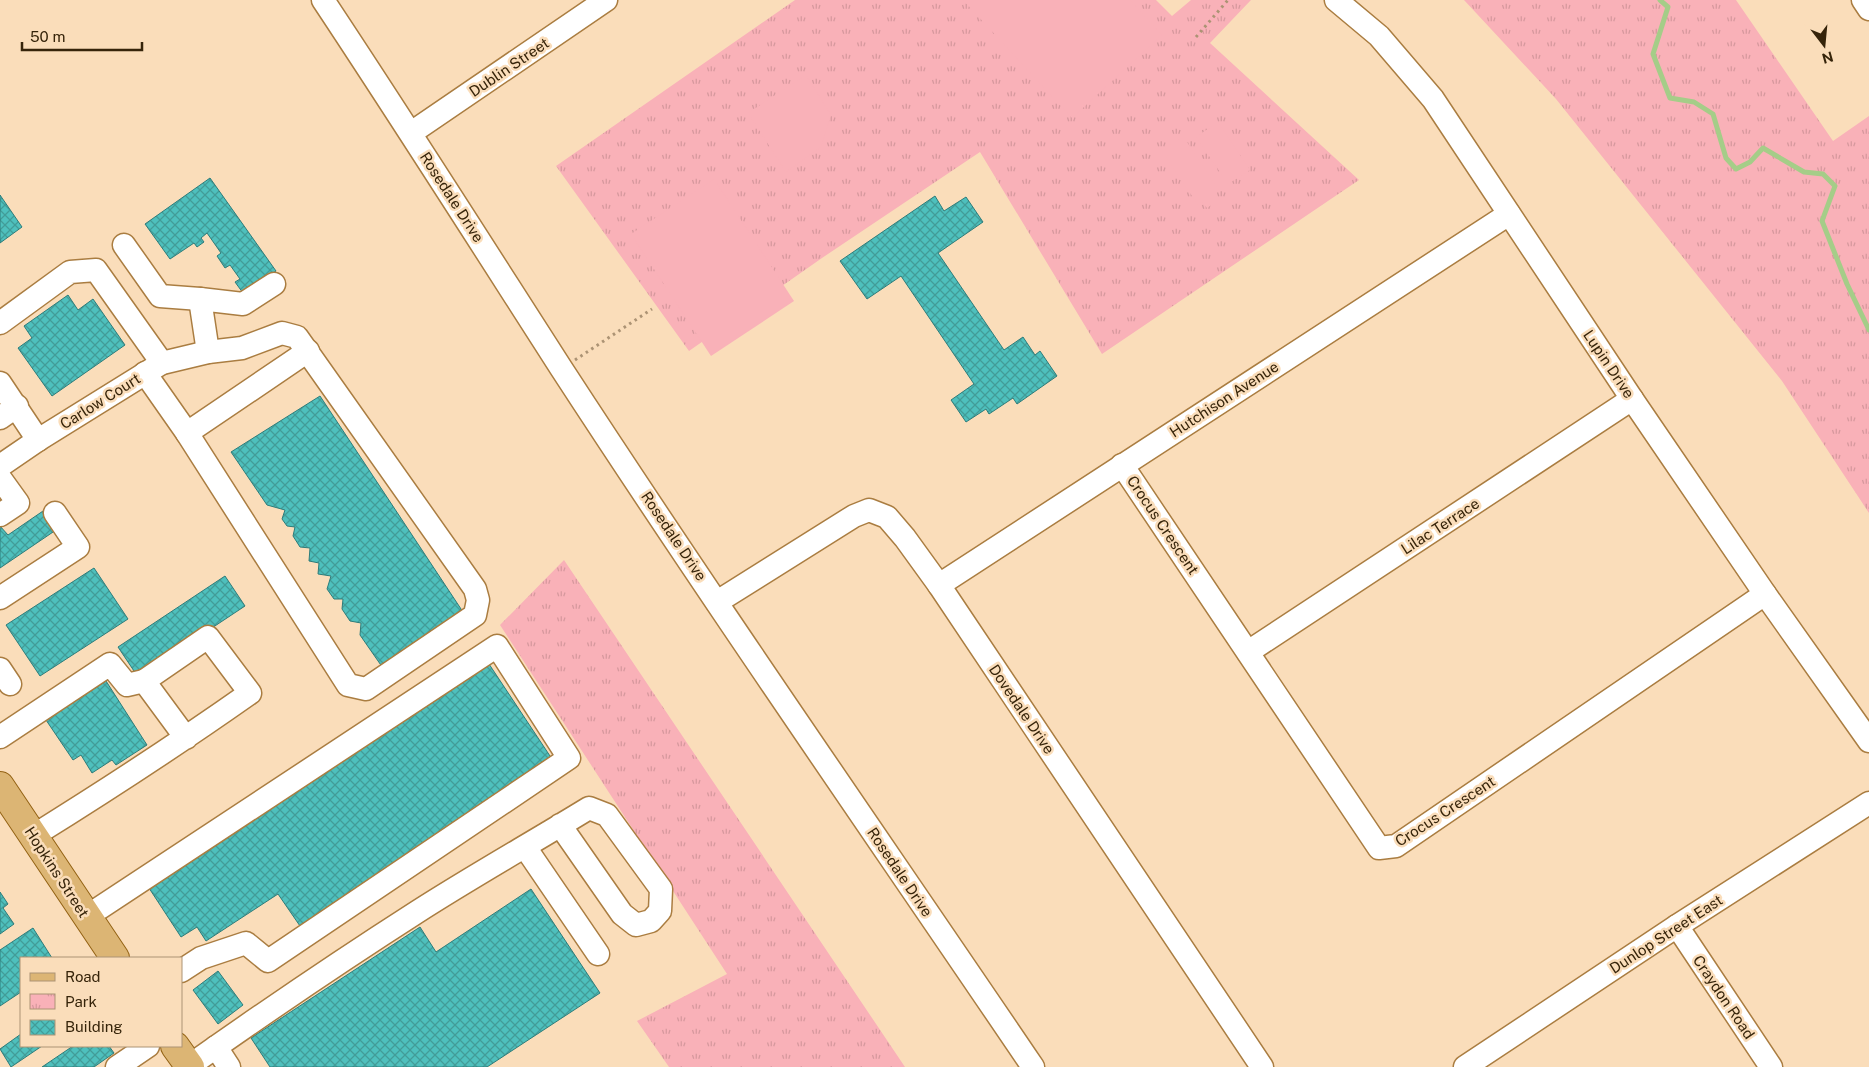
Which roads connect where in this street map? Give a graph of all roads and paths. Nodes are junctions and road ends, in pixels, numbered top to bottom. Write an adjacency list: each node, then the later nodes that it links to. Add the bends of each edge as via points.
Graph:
1 (323, 0): 8 (street, Rosedale Drive)
2 (606, 0): 8 (street, Dublin Street)
3 (1228, 0): 7 (path)
4 (1336, 0): 9 (street, Lupin Drive, via 1379,36 1433,99)
5 (1863, 0): 6 (street)
6 (1869, 9)
7 (1196, 37)
8 (412, 133): 18 (street, Rosedale Drive)
9 (1509, 214): 20 (street, Lupin Drive); 24 (street, Hutchison Avenue)
10 (124, 245): 12 (street, via 160,296)
11 (274, 284): 12 (street, via 243,304)
12 (200, 299): 16 (street)
13 (652, 309): 18 (path)
14 (0, 322): 17 (street, via 70,272 96,270)
15 (308, 351): 16 (street, Carlow Court, via 297,337 282,333 242,348); 22 (street); 22 (street, Carlow Court, via 475,589 478,600 475,615 366,688 348,685)
16 (208, 352): 17 (street, Carlow Court)
17 (153, 368): 22 (street); 23 (street, Carlow Court)
18 (562, 369): 32 (street, Rosedale Drive)
19 (0, 383): 21 (street)
20 (1632, 399): 30 (street, Lupin Drive); 33 (street, Lilac Terrace)
21 (8, 412): 23 (street)
22 (187, 433)
23 (38, 440): 25 (street, Carlow Court)
24 (1122, 465): 29 (street, Hutchison Avenue); 33 (street, Crocus Crescent)
25 (0, 466)
26 (0, 478): 28 (street, via 18,503)
27 (56, 513): 31 (street, via 78,547)
28 (0, 515)
29 (939, 585): 32 (street, Dovedale Drive, via 887,518 869,510 854,516); 55 (street, Dovedale Drive)
30 (1765, 594): 33 (street, Crocus Crescent, via 1396,846 1379,848); 37 (street, Lupin Drive)
31 (0, 598)
32 (717, 602): 54 (street, Rosedale Drive)
33 (1248, 652)
34 (144, 681): 35 (street, via 126,685 110,664); 36 (street); 36 (street, via 208,637 250,693)
35 (0, 737)
36 (186, 738): 41 (street)
37 (1869, 741)
38 (4, 800): 41 (main road, Hopkins Street)
39 (1869, 803): 44 (street, Dunlop Street East)
40 (560, 825): 40 (street, via 589,808 608,815 661,889 660,911 651,921 636,924 622,914); 42 (street)
41 (33, 836): 43 (main road, Hopkins Street)
42 (525, 847): 45 (street); 49 (street, via 303,986)
43 (86, 917): 46 (main road, Hopkins Street); 47 (street, via 497,646 569,758 268,961 246,943 201,958)
44 (1677, 926): 51 (street, Dunlop Street East); 56 (street, Craydon Road)
45 (598, 954)
46 (114, 957)
47 (182, 970)
48 (147, 1047): 52 (street)
49 (216, 1047): 50 (street); 53 (street)
50 (185, 1060)
51 (1478, 1063)
52 (117, 1067)
53 (229, 1067)
54 (1033, 1067)
55 (1262, 1067)
56 (1770, 1067)

